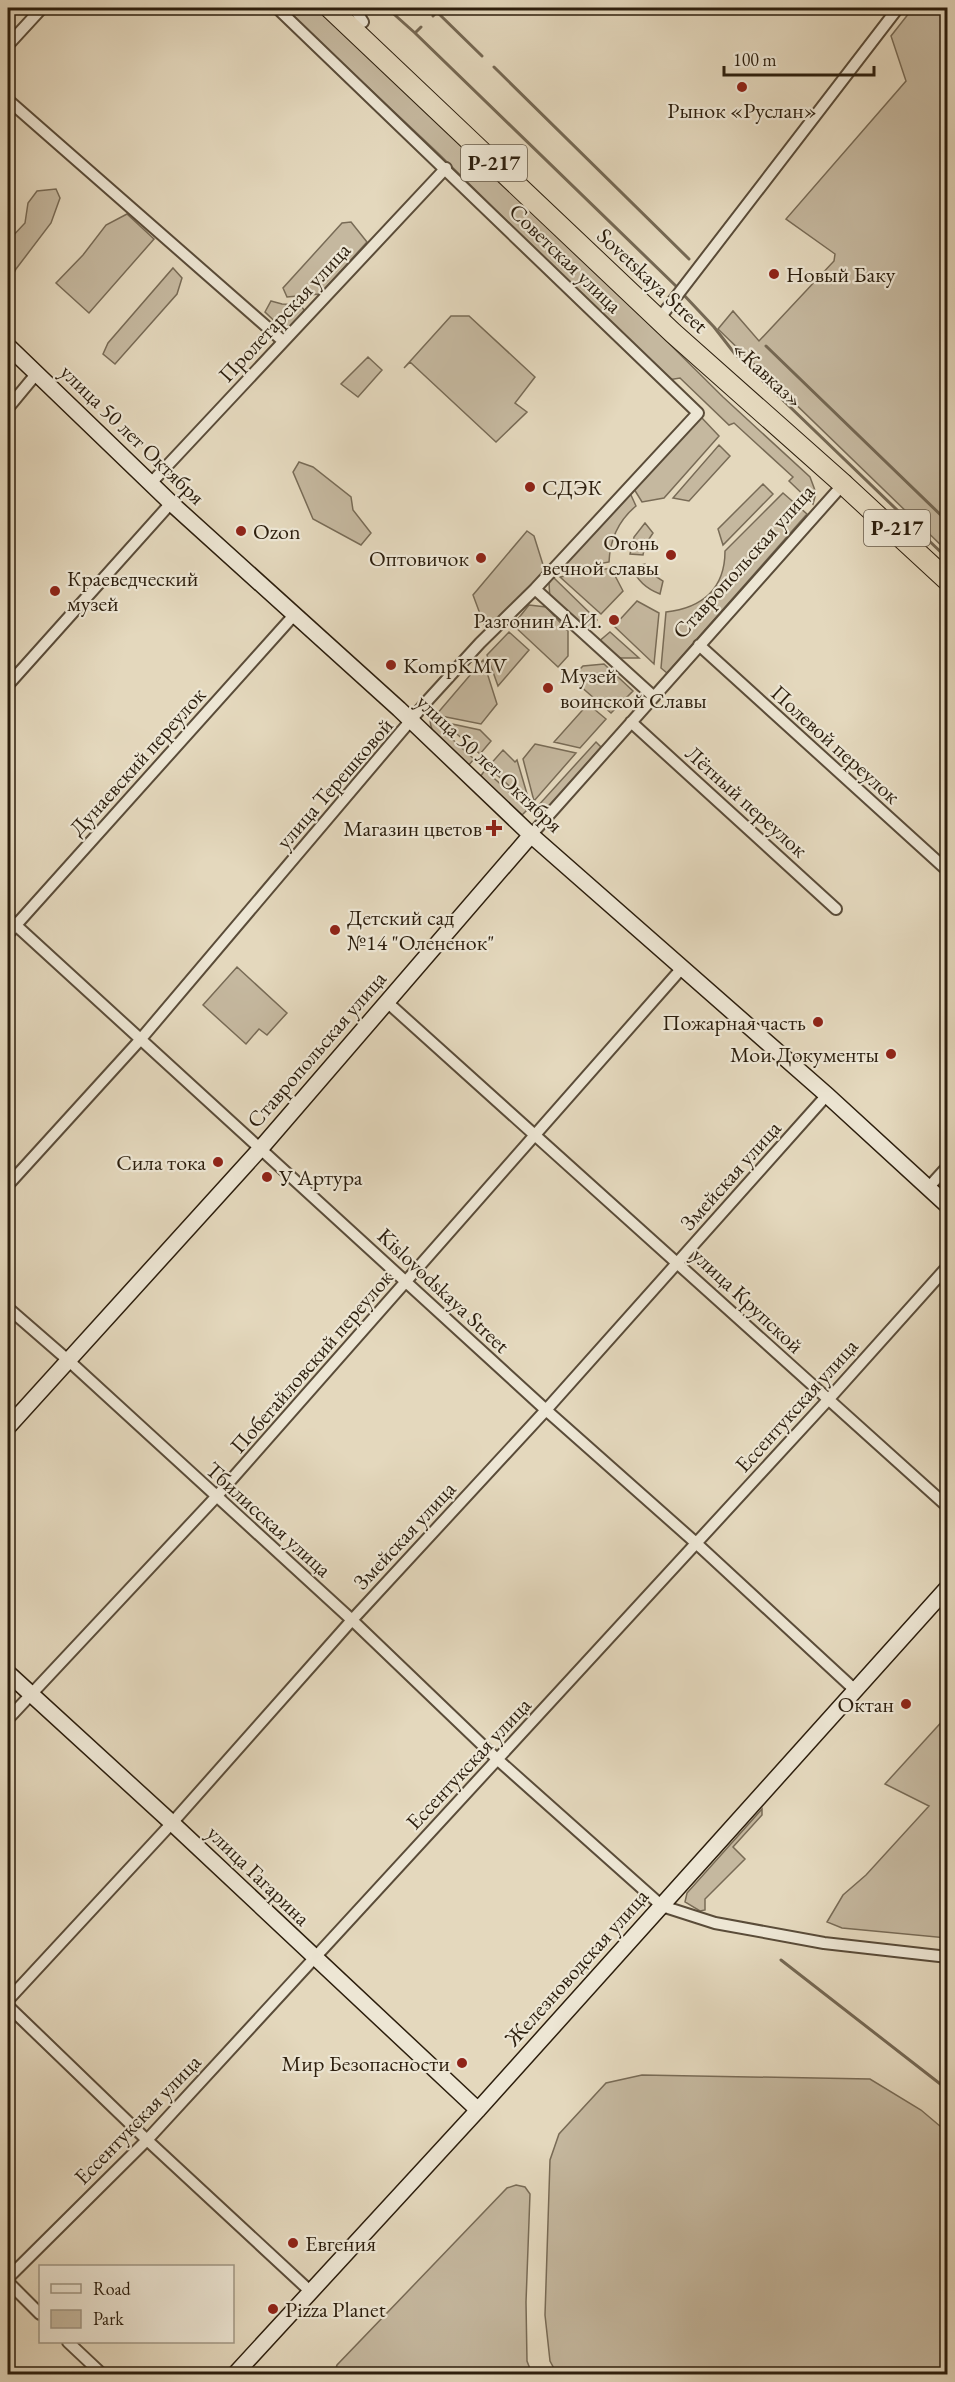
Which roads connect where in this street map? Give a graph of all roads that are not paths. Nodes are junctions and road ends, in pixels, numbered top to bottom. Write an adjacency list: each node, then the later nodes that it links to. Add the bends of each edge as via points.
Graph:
1 (42, 8): 7 (street)
2 (277, 8): 9 (street, Советская улица)
3 (330, 8): 10 (highway, Sovetskaya Street / Р-217)
4 (349, 8): 6 (highway, Р-217)
5 (898, 8): 10 (street)
6 (359, 15): 10 (highway, Р-217)
7 (8, 45)
8 (8, 100): 11 (street)
9 (446, 168): 11 (street, Пролетарская улица); 15 (street, Советская улица)
10 (663, 315): 16 (highway, Sovetskaya Street / Р-217)
11 (283, 341): 17 (street, Пролетарская улица)
12 (8, 346): 13 (main road, улица 50 лет Октября)
13 (37, 373): 14 (street); 17 (main road, улица 50 лет Октября)
14 (8, 408)
15 (698, 412): 21 (street, улица Терешковой)
16 (844, 482): 19 (highway, Р-217); 20 (highway, Sovetskaya Street / Р-217); 23 (street, Ставропольская улица)
17 (151, 483): 18 (main road, улица 50 лет Октября)
18 (171, 503): 22 (main road, улица 50 лет Октября); 24 (street)
19 (948, 575)
20 (948, 581)
21 (535, 589): 25 (street); 26 (street, улица Терешковой, via 480,643)
22 (295, 614): 26 (main road, улица 50 лет Октября); 31 (street, Дунаевский переулок)
23 (699, 645): 25 (street, Ставропольская улица); 29 (street, Полевой переулок)
24 (8, 685)
25 (654, 697): 27 (street, Ставропольская улица)
26 (412, 721): 28 (main road, улица 50 лет Октября); 35 (street, улица Терешковой)
27 (631, 722): 28 (street, Ставропольская улица); 30 (street, Лётный переулок)
28 (531, 835): 33 (main road, улица 50 лет Октября); 34 (main road, Ставропольская улица)
29 (948, 871)
30 (836, 909)
31 (12, 922): 32 (street, Дунаевский переулок); 35 (street, Kislovodskaya Street)
32 (8, 934)
33 (682, 968): 36 (main road, улица 50 лет Октября); 37 (street, Побегайловский переулок)
34 (387, 1002): 37 (street, улица Крупской); 38 (main road, Ставропольская улица)
35 (140, 1040): 38 (street, Kislovodskaya Street); 40 (street, улица Терешковой)
36 (827, 1095): 41 (main road, улица 50 лет Октября); 43 (street, Змейская улица)
37 (535, 1134): 43 (street, улица Крупской); 45 (street, Побегайловский переулок)
38 (261, 1148): 45 (street, Kislovodskaya Street); 47 (main road, Ставропольская улица)
39 (948, 1166): 41 (street)
40 (8, 1185)
41 (928, 1188): 42 (main road, улица 50 лет Октября)
42 (948, 1206)
43 (678, 1263): 48 (street, улица Крупской); 49 (street, Змейская улица)
44 (948, 1266): 48 (street, Ессентукская улица)
45 (407, 1282): 49 (street, Kislovodskaya Street); 51 (street, Побегайловский переулок)
46 (8, 1308): 47 (street, Тбилисская улица)
47 (69, 1361): 50 (main road, Ставропольская улица); 51 (street, Тбилисская улица)
48 (827, 1401): 52 (street, улица Крупской); 53 (street, Ессентукская улица)
49 (546, 1410): 53 (street, Kislovodskaya Street); 55 (street, Змейская улица)
50 (8, 1427)
51 (216, 1497): 55 (street, Тбилисская улица); 58 (street, Побегайловский переулок)
52 (948, 1507)
53 (696, 1543): 57 (street, Kislovodskaya Street); 60 (street, Ессентукская улица)
54 (948, 1587): 57 (main road, Железноводская улица)
55 (351, 1620): 60 (street, Тбилисская улица); 61 (street, Змейская улица)
56 (8, 1673): 58 (main road, улица Гагарина)
57 (855, 1690): 62 (main road, Железноводская улица)
58 (30, 1694): 59 (street, Побегайловский переулок); 61 (main road, улица Гагарина)
59 (8, 1719)
60 (497, 1759): 62 (street, Тбилисская улица); 64 (street, Ессентукская улица)
61 (172, 1823): 64 (main road, улица Гагарина); 65 (street, Змейская улица)
62 (662, 1906): 63 (street, via 715,1923 824,1943); 67 (main road, Железноводская улица)
63 (948, 1957)
64 (315, 1959): 67 (main road, улица Гагарина); 68 (street, Ессентукская улица)
65 (8, 2000)
66 (8, 2006): 68 (street)
67 (478, 2110): 70 (main road, Железноводская улица)
68 (147, 2140): 69 (street, Ессентукская улица); 70 (street)
69 (8, 2280): 71 (street)
70 (311, 2292): 74 (main road, Железноводская улица)
71 (39, 2313)
72 (70, 2343): 73 (street)
73 (102, 2374)
74 (235, 2374)

